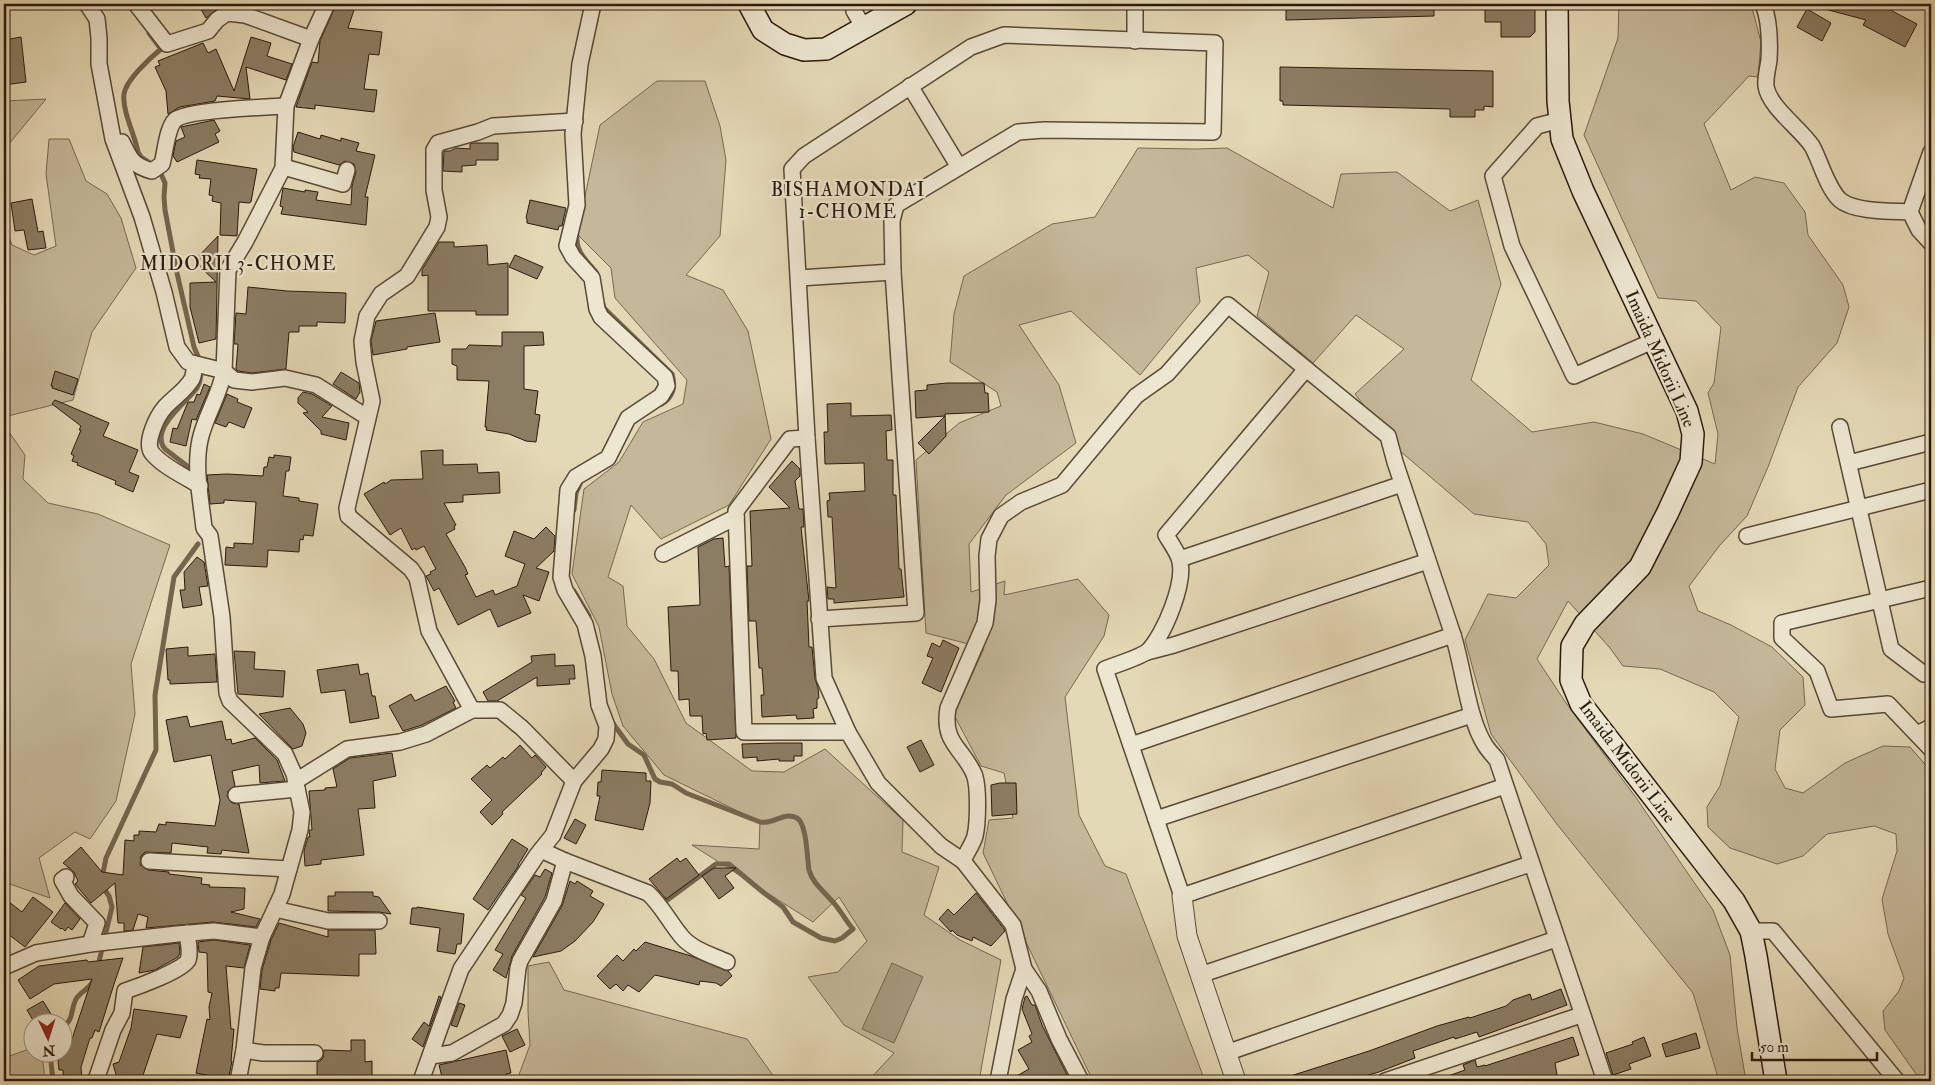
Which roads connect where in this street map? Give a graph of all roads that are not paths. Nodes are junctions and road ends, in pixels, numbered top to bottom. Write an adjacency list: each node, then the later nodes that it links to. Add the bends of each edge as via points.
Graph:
1 (87, 4): 15 (street, via 97,19)
2 (136, 4): 12 (street, via 166,44 208,31 227,13 245,14)
3 (327, 4): 12 (street)
4 (593, 4): 18 (street, via 580,64)
5 (749, 4): 11 (main road, via 763,30 785,44 804,50 826,49)
6 (854, 4): 11 (street, via 854,11)
7 (906, 4): 11 (main road)
8 (1135, 4): 13 (street)
9 (1557, 4): 17 (main road, Imaida Midorii Line)
10 (1763, 4): 23 (street, via 1770,46 1766,86 1771,102 1812,146 1840,200 1855,207)
11 (864, 28)
12 (311, 39): 16 (street)
13 (1135, 42): 14 (street, via 1004,35 971,46); 21 (street, via 1215,43 1213,132 1018,132)
14 (910, 86): 21 (street); 26 (street, via 804,156 792,168)
15 (105, 102): 16 (street, via 128,154 139,168 152,171 162,164 170,126 182,116); 28 (street, via 113,139 162,283 177,347 188,362)
16 (286, 106): 20 (street)
17 (1560, 120): 27 (main road, Imaida Midorii Line, via 1562,139 1583,191); 27 (street, via 1537,126 1493,176 1512,246 1574,376)
18 (575, 121): 31 (street, via 494,126 438,143 434,150 437,227 407,276 381,294 367,316 362,341 372,401); 58 (street, via 577,205 567,246 592,278 601,317 665,377 668,386 662,396 628,418 608,458 576,476 568,490 561,577 585,624 593,656 598,705 608,726 601,749)
19 (1931, 152): 23 (street)
20 (284, 167): 22 (street, via 343,184); 30 (street, via 228,270)
21 (959, 168): 25 (street, via 896,205 892,221)
22 (347, 170)
23 (1910, 212): 24 (street, via 1919,230)
24 (1931, 243)
25 (893, 272): 26 (street); 47 (street, via 916,613)
26 (799, 278): 33 (street)
27 (1654, 340): 73 (main road, Imaida Midorii Line, via 1687,410 1693,434 1691,462 1640,567 1585,624 1572,646 1571,680 1581,704 1734,901)
28 (195, 364): 30 (street); 37 (street, via 193,378 163,408 148,444 156,458)
29 (1306, 369): 36 (street, via 1388,436); 43 (street, via 1166,535); 64 (street, via 1228,305 1167,374 1136,396 1062,485 1021,502 1001,516 990,539 987,556 985,623 948,708 946,722 950,737 974,774 978,792 975,836)
30 (224, 371): 31 (street, via 234,380 252,382 285,378 316,385); 37 (street, via 200,438 197,457)
31 (367, 417): 51 (street, via 348,516 411,569 417,578 429,631)
32 (1840, 427): 35 (street)
33 (807, 438): 40 (street, via 790,439 736,511); 47 (street)
34 (1931, 442): 35 (street)
35 (1849, 463): 39 (street)
36 (1402, 484): 43 (street); 44 (street)
37 (200, 486): 59 (street, via 204,528 210,536 222,617 227,693 230,701 285,754)
38 (1931, 490): 39 (street)
39 (1859, 508): 41 (street); 46 (street)
40 (736, 517): 42 (street); 54 (street, via 744,732)
41 (1747, 536)
42 (663, 554)
43 (1180, 560): 49 (street, via 1180,581 1174,606)
44 (1428, 561): 48 (street); 49 (street)
45 (1931, 588): 46 (street)
46 (1880, 600): 50 (street, via 1891,649 1924,674); 55 (street, via 1782,623 1782,638 1817,671 1831,709 1888,704)
47 (819, 619): 54 (street, via 824,678)
48 (1453, 635): 52 (street); 56 (street)
49 (1147, 652): 56 (street, via 1105,669)
50 (1931, 672)
51 (472, 710): 58 (street, via 500,710); 59 (street, via 426,734 400,742 347,749)
52 (1472, 714): 60 (street, via 1484,744 1497,760); 62 (street)
53 (1931, 727): 55 (street)
54 (848, 732): 64 (street, via 878,783 941,846)
55 (1917, 734): 57 (street)
56 (1131, 745): 62 (street)
57 (1931, 749)
58 (574, 781): 63 (street, via 553,835)
59 (296, 785): 61 (street); 68 (street, via 302,821)
60 (1505, 786): 67 (street); 70 (street)
61 (236, 795)
62 (1156, 820): 70 (street)
63 (541, 850): 66 (street); 86 (street, via 461,969)
64 (962, 860): 80 (street, via 1013,925)
65 (149, 861): 68 (street)
66 (565, 861): 78 (street, via 648,893 683,938); 86 (street, via 554,901 520,961 514,1003 507,1021 500,1028 454,1052)
67 (1530, 864): 76 (street); 81 (street)
68 (289, 870): 71 (street)
69 (66, 877): 77 (street, via 62,880 71,896 97,923)
70 (1182, 896): 81 (street, via 1187,936)
71 (275, 909): 72 (street, via 328,921); 75 (street)
72 (378, 921)
73 (1750, 931): 88 (street, via 1773,931); 96 (main road, Imaida Midorii Line)
74 (187, 933): 75 (street, via 214,931); 77 (street); 87 (street, via 189,958 185,965 125,991 122,1013)
75 (262, 937): 83 (street, via 253,968)
76 (1556, 939): 82 (street); 84 (street)
77 (90, 944): 79 (street, via 36,954)
78 (727, 962)
79 (4, 967)
80 (1024, 969): 91 (street, via 1014,999); 92 (street, via 1039,991)
81 (1200, 975): 84 (street)
82 (1581, 1015): 94 (street); 95 (street)
83 (244, 1050): 85 (street); 89 (street)
84 (1226, 1052): 93 (street)
85 (315, 1053)
86 (431, 1056): 90 (street)
87 (97, 1077)
88 (1894, 1080)
89 (238, 1081)
90 (420, 1081)
91 (998, 1081)
92 (1081, 1081)
93 (1236, 1081)
94 (1385, 1081)
95 (1605, 1081)
96 (1776, 1081)

